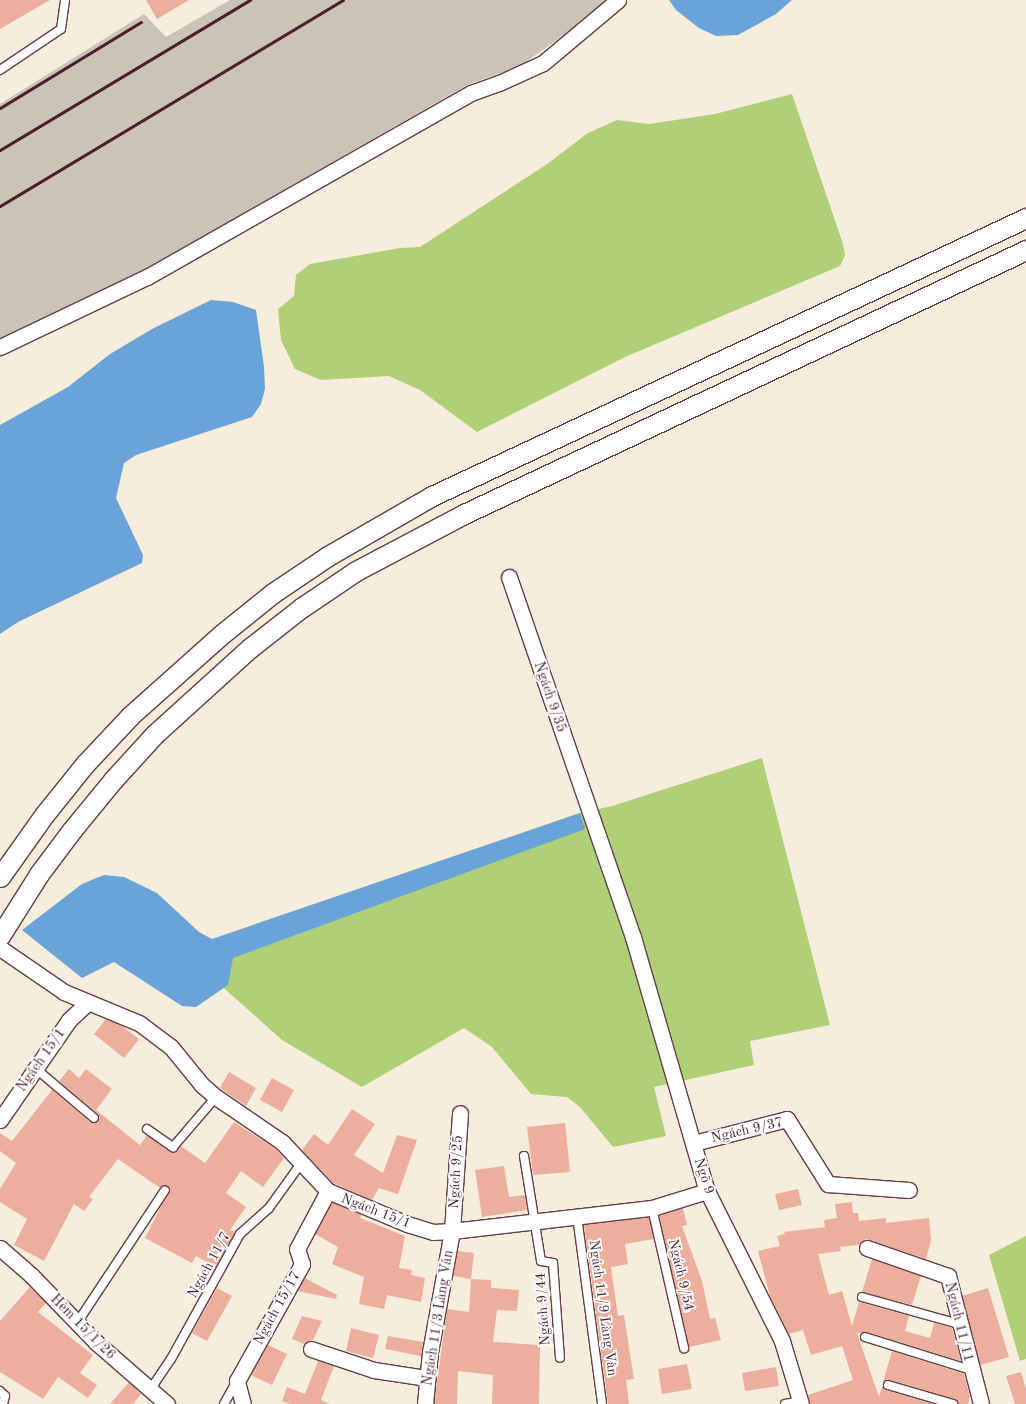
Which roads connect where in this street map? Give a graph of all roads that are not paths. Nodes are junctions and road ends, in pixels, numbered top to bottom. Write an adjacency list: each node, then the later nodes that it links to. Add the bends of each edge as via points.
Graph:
1 (65, 0): 3 (lane, via 61,29)
2 (618, 0): 6 (street, via 543,63 471,93 147,277)
3 (0, 70)
4 (1026, 218): 8 (street, via 432,496 328,556 273,593 200,652)
5 (1026, 250): 9 (street, via 402,545 356,571 301,608 201,690)
6 (0, 348)
7 (509, 577): 12 (street, Ngách 9/35)
8 (134, 713): 9 (street); 10 (street, via 85,764)
9 (155, 734): 11 (street, via 72,830 39,874)
10 (0, 877)
11 (0, 936)
12 (633, 937): 21 (street, Ngõ 9)
13 (0, 948): 14 (street, Ngách 15/1)
14 (86, 1004): 15 (street, Ngách 15/1, via 69,1020); 16 (street, Ngách 15/1, via 139,1023 171,1047 202,1085)
15 (35, 1068): 18 (lane); 19 (street, Ngách 15/1)
16 (216, 1097): 20 (lane, via 173,1147); 23 (street, Ngách 15/1, via 282,1142)
17 (460, 1113): 31 (street, Ngách 9/25)
18 (94, 1118)
19 (0, 1120)
20 (147, 1129)
21 (694, 1143): 25 (street, Ngách 9/37, via 786,1119 828,1184); 27 (street, Ngõ 9)
22 (524, 1156): 30 (lane)
23 (302, 1162): 26 (street, Ngách 15/1); 45 (lane, Ngách 11/7, via 270,1208 240,1234 175,1353)
24 (165, 1190): 35 (lane)
25 (909, 1190)
26 (328, 1191): 31 (street, Ngách 15/1, via 407,1224 433,1232); 43 (street, Ngách 15/17, via 297,1249 302,1264)
27 (707, 1191): 28 (street, Ngách 15/1); 47 (street, Ngõ 9, via 782,1341)
28 (652, 1208): 29 (street, Ngách 15/1); 38 (lane, Ngách 9/54)
29 (577, 1216): 30 (street, Ngách 15/1); 53 (lane, Ngách 11/9 Làng Vân)
30 (533, 1221): 31 (street, Ngách 15/1); 40 (lane, Ngách 9/44, via 541,1261 553,1262)
31 (452, 1231): 42 (street, Ngách 11/3 Làng Vân)
32 (0, 1248): 35 (street, Hẻm 15/1/26, via 31,1275)
33 (867, 1248): 36 (street, Ngách 11/11, via 948,1276)
34 (862, 1297): 36 (lane)
35 (77, 1323): 45 (street, Hẻm 15/1/26)
36 (959, 1324): 41 (street, Ngách 11/11)
37 (865, 1338): 41 (lane)
38 (684, 1348)
39 (311, 1349): 42 (street, via 374,1370)
40 (560, 1358)
41 (971, 1370): 55 (street, Ngách 11/11)
42 (427, 1378): 52 (street, Ngách 11/3 Làng Vân)
43 (237, 1381): 50 (lane); 51 (street)
44 (888, 1385): 54 (lane)
45 (150, 1390): 49 (street, Hẻm 15/1/26)
46 (0, 1391): 48 (lane, via 5,1396)
47 (795, 1403)
48 (3, 1404)
49 (167, 1404)
50 (224, 1404)
51 (243, 1404)
52 (425, 1404)
53 (602, 1404)
54 (952, 1404)
55 (981, 1404)

